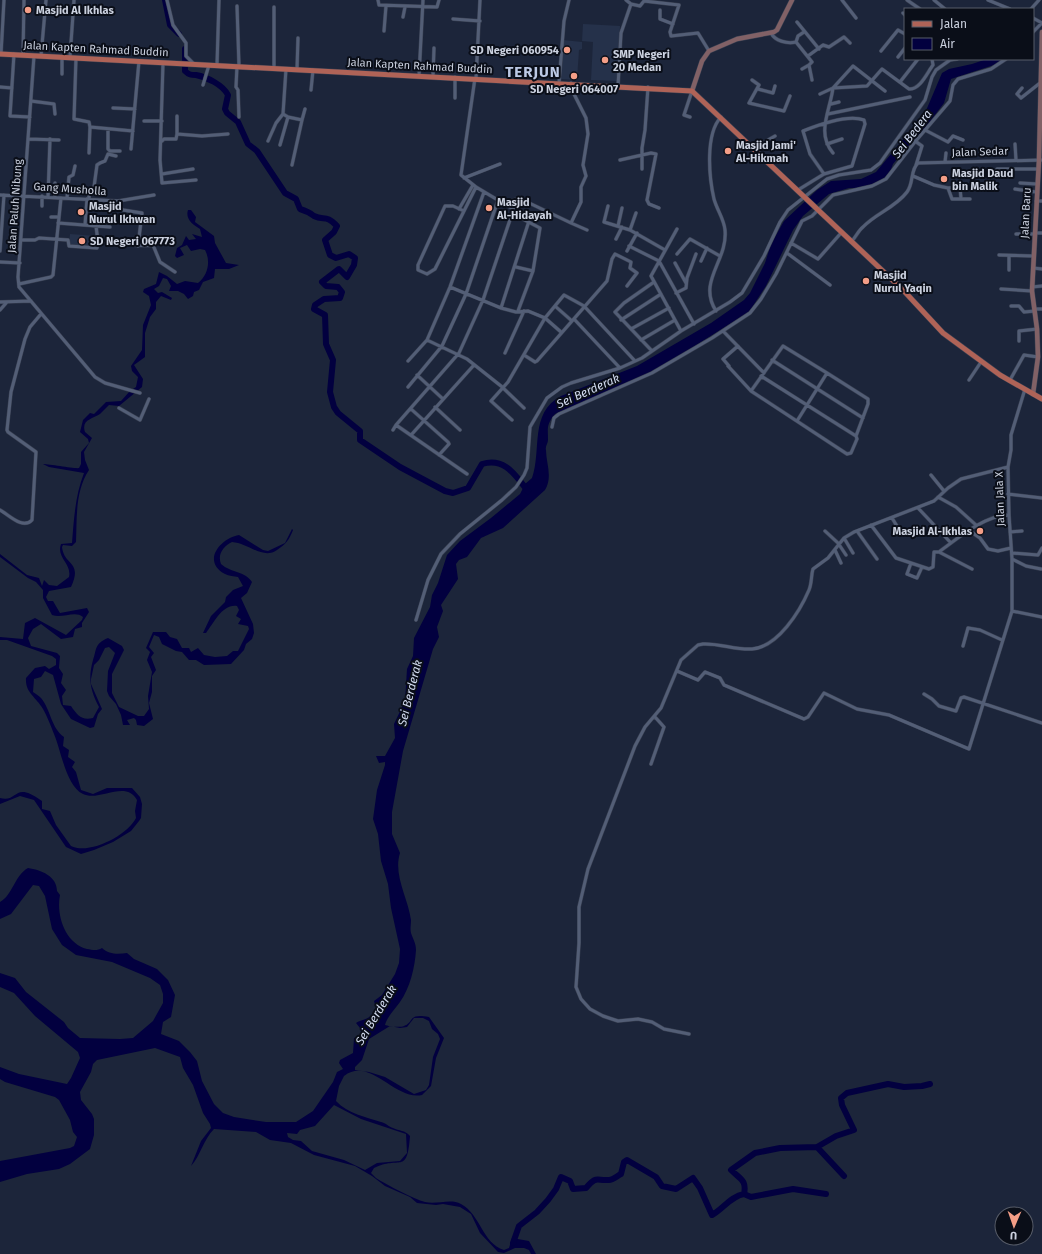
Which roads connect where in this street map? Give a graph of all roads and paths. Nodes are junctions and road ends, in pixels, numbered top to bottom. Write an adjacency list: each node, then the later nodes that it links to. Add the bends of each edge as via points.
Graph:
1 (4, 0): 51 (street)
2 (24, 0): 53 (street)
3 (46, 0): 55 (street)
4 (74, 0): 58 (street)
5 (167, 0): 67 (street, via 172,22 184,38 186,56)
6 (219, 0): 70 (street)
7 (378, 0): 21 (street, via 378,5)
8 (423, 0): 24 (street)
9 (439, 0): 24 (street, via 437,7)
10 (480, 0): 33 (street)
11 (569, 0): 87 (street, via 564,21)
12 (626, 0): 19 (street)
13 (792, 0): 41 (street, via 777,30)
14 (842, 0): 31 (street)
15 (907, 0): 25 (street)
16 (934, 0): 26 (street)
17 (988, 0): 27 (street)
18 (1039, 0): 28 (street)
19 (630, 4): 36 (street, via 679,4); 92 (street, via 621,33)
20 (237, 6): 71 (street)
21 (386, 6): 23 (street); 37 (street)
22 (274, 7): 73 (street)
23 (405, 7): 24 (street); 30 (street)
24 (423, 7): 79 (street)
25 (919, 8)
26 (944, 8)
27 (1008, 8)
28 (1031, 8)
29 (660, 10): 36 (street, via 660,19)
30 (403, 17)
31 (856, 18)
32 (453, 19): 33 (street)
33 (480, 21): 82 (street)
34 (797, 22): 39 (street)
35 (1041, 23): 38 (street)
36 (673, 24): 49 (street, via 671,36 698,33)
37 (384, 31)
38 (1034, 31)
39 (804, 32): 44 (street, via 798,36); 47 (street)
40 (1042, 32): 72 (street, Jalan Baru)
41 (771, 33): 44 (street, via 781,41); 49 (street, via 747,36)
42 (904, 33): 50 (street, via 898,30)
43 (298, 38): 76 (street)
44 (796, 42): 56 (street)
45 (850, 43): 47 (street, via 844,37 829,47 823,45)
46 (434, 48): 80 (street)
47 (819, 49): 56 (street)
48 (904, 49): 59 (street)
49 (709, 51): 100 (street, via 702,61)
50 (881, 51)
51 (1, 54): 52 (main road, Jalan Kapten Rahmad Buddin)
52 (14, 54): 53 (main road, Jalan Kapten Rahmad Buddin); 95 (street)
53 (23, 55): 54 (main road, Jalan Kapten Rahmad Buddin)
54 (34, 55): 55 (main road, Jalan Kapten Rahmad Buddin); 106 (street, Jalan Paluh Nibung)
55 (41, 56): 57 (main road, Jalan Kapten Rahmad Buddin)
56 (808, 56): 68 (street, via 812,62)
57 (62, 57): 58 (main road, Jalan Kapten Rahmad Buddin); 78 (street)
58 (70, 57): 60 (main road, Jalan Kapten Rahmad Buddin)
59 (898, 57)
60 (76, 58): 65 (main road, Jalan Kapten Rahmad Buddin); 126 (street, via 74,119 89,122)
61 (917, 60): 86 (street)
62 (932, 60): 86 (street, via 933,65 916,88 909,89)
63 (950, 60): 187 (street, via 936,70 925,100 880,163 872,170 833,176)
64 (1004, 60): 128 (street, via 991,69 958,79 953,85 950,101)
65 (139, 61): 66 (main road, Jalan Kapten Rahmad Buddin); 111 (street)
66 (163, 62): 67 (main road, Jalan Kapten Rahmad Buddin); 124 (street)
67 (194, 64): 69 (main road, Jalan Kapten Rahmad Buddin)
68 (809, 64): 74 (street); 84 (street)
69 (209, 65): 70 (main road, Jalan Kapten Rahmad Buddin); 90 (street)
70 (217, 65): 71 (main road, Jalan Kapten Rahmad Buddin)
71 (238, 66): 73 (main road, Jalan Kapten Rahmad Buddin); 117 (street, via 236,87)
72 (1041, 67): 89 (street, Jalan Baru)
73 (274, 68): 75 (main road, Jalan Kapten Rahmad Buddin)
74 (802, 68)
75 (286, 69): 76 (main road, Jalan Kapten Rahmad Buddin); 114 (street)
76 (297, 69): 77 (main road, Jalan Kapten Rahmad Buddin)
77 (313, 70): 79 (main road, Jalan Kapten Rahmad Buddin); 99 (street)
78 (62, 74)
79 (419, 76): 80 (main road, Jalan Kapten Rahmad Buddin)
80 (433, 76): 81 (main road, Jalan Kapten Rahmad Buddin)
81 (455, 77): 82 (main road, Jalan Kapten Rahmad Buddin); 105 (street)
82 (476, 78): 87 (main road, Jalan Kapten Rahmad Buddin); 167 (street, via 461,173)
83 (752, 80): 98 (street, via 759,84)
84 (812, 80)
85 (872, 81): 86 (street, via 882,69); 96 (street, via 867,86); 96 (street, via 853,66); 101 (street)
86 (900, 82)
87 (559, 83): 88 (main road, Jalan Kapten Rahmad Buddin)
88 (571, 83): 92 (main road, Jalan Kapten Rahmad Buddin); 213 (street, via 586,118 588,134 584,165 586,176 581,186 581,202)
89 (1040, 83): 97 (street, via 1021,98 1017,94); 110 (street, Jalan Baru)
90 (203, 85)
91 (0, 86): 95 (street)
92 (618, 86): 94 (main road, Jalan Kapten Rahmad Buddin)
93 (775, 86): 98 (street, via 773,93 770,94)
94 (648, 87): 100 (main road, Jalan Kapten Rahmad Buddin); 150 (street)
95 (12, 88): 121 (street, via 10,116)
96 (833, 88): 102 (street); 108 (street)
97 (1022, 88)
98 (758, 89): 103 (street, via 749,103 782,111 786,109)
99 (311, 90)
100 (692, 91): 119 (street, via 684,115); 120 (main road)
101 (885, 91)
102 (820, 94)
103 (790, 96)
104 (910, 97): 115 (street)
105 (455, 98)
106 (31, 101): 113 (street, via 54,104); 121 (street, Jalan Paluh Nibung)
107 (839, 102): 108 (street)
108 (831, 104): 115 (street)
109 (113, 108): 111 (street)
110 (1041, 108): 154 (street, Jalan Baru)
111 (135, 109): 129 (street)
112 (305, 109): 122 (street)
113 (54, 114)
114 (283, 114): 118 (street); 139 (street)
115 (828, 114): 125 (street)
116 (177, 116): 130 (street)
117 (239, 117)
118 (288, 117): 122 (street); 143 (street)
119 (690, 117)
120 (721, 117): 144 (main road); 243 (street, via 714,128 710,159 714,199 725,231 725,244)
121 (30, 118): 133 (street, Jalan Paluh Nibung)
122 (302, 120): 158 (street)
123 (144, 121): 124 (street)
124 (162, 121): 138 (street)
125 (825, 123): 141 (street, via 823,132); 165 (street, via 803,131 810,154); 165 (street, via 855,119 864,120 865,124 852,166)
126 (90, 127): 127 (street); 147 (street)
127 (108, 129): 129 (street); 146 (street, via 108,149)
128 (925, 130): 137 (street, via 948,142 953,136); 140 (street)
129 (133, 131): 145 (street)
130 (177, 134): 131 (street); 138 (street, via 176,140)
131 (228, 134)
132 (775, 136): 144 (street)
133 (28, 139): 134 (street); 180 (street, Jalan Paluh Nibung)
134 (50, 139): 136 (street); 183 (street)
135 (842, 139): 141 (street)
136 (59, 140)
137 (963, 140)
138 (162, 141): 164 (street)
139 (268, 141)
140 (915, 141): 157 (street, via 922,146); 204 (street, via 886,179 872,186 833,196)
141 (827, 144): 148 (street)
142 (1014, 144): 153 (street)
143 (280, 145)
144 (754, 148): 176 (main road)
145 (131, 149)
146 (120, 152)
147 (89, 153)
148 (833, 153)
149 (946, 153): 155 (street)
150 (642, 155): 152 (street); 162 (street); 201 (street, via 651,152 656,154 647,200 649,204)
151 (116, 156): 188 (street, via 108,154 106,161 97,165 94,188 89,189)
152 (620, 160)
153 (1016, 160): 154 (street, Jalan Sedar); 155 (street, Jalan Sedar)
154 (1040, 160): 163 (street, Jalan Baru)
155 (945, 162): 157 (street, Jalan Sedar)
156 (500, 164): 167 (street)
157 (917, 164): 166 (street, via 913,169)
158 (292, 165)
159 (75, 166): 186 (street, via 73,175 69,177)
160 (997, 168): 163 (street)
161 (193, 169): 164 (street)
162 (642, 169)
163 (1038, 169): 168 (street, Jalan Baru)
164 (162, 174): 169 (street, via 162,183)
165 (824, 174): 176 (street)
166 (913, 176): 174 (street); 231 (street, via 911,185 900,200 862,227)
167 (464, 178): 173 (street)
168 (1040, 178): 172 (street, Jalan Baru)
169 (196, 180)
170 (55, 183): 184 (street)
171 (1020, 183): 172 (street)
172 (1037, 184): 178 (street, Jalan Baru)
173 (474, 186): 177 (street); 196 (street)
174 (948, 188): 190 (street, via 952,198); 190 (street, via 960,187)
175 (1015, 189): 178 (street)
176 (798, 190): 187 (main road)
177 (484, 192): 192 (street); 263 (street)
178 (1036, 192): 194 (street, Jalan Baru)
179 (2, 195): 180 (street, Gang Musholla); 206 (street)
180 (25, 195): 181 (street, Gang Musholla); 229 (street, Jalan Paluh Nibung)
181 (42, 196): 183 (street, Gang Musholla); 198 (street)
182 (153, 196): 193 (street, Gang Musholla)
183 (48, 197): 184 (street, Gang Musholla)
184 (55, 197): 185 (street, Gang Musholla)
185 (61, 198): 186 (street, Gang Musholla); 210 (street)
186 (67, 198): 188 (street, Gang Musholla)
187 (805, 198): 204 (main road); 283 (street, via 783,215 764,256 742,293)
188 (88, 199): 193 (street, Gang Musholla); 214 (street)
189 (518, 199): 197 (street); 203 (street); 213 (street)
190 (961, 199): 191 (street)
191 (970, 199)
192 (498, 200): 197 (street); 267 (street)
193 (117, 201): 233 (street, via 123,210 142,213)
194 (1036, 201): 195 (street); 226 (street, Jalan Baru)
195 (1042, 201)
196 (466, 203): 202 (street); 205 (street)
197 (504, 203): 203 (street)
198 (42, 206)
199 (608, 206): 216 (street, via 604,222)
200 (622, 208): 216 (street)
201 (659, 208)
202 (459, 209): 205 (street); 205 (street, via 445,206 418,270 427,274 435,269)
203 (513, 209): 208 (street)
204 (816, 209): 223 (main road); 232 (street, via 800,224)
205 (464, 211)
206 (1, 213): 237 (street)
207 (636, 213): 221 (street)
208 (513, 214): 211 (street); 269 (street)
209 (51, 217): 210 (street)
210 (59, 217): 212 (street)
211 (529, 221): 251 (street); 255 (street, via 540,228)
212 (58, 223): 214 (street); 227 (street)
213 (571, 223): 220 (street)
214 (85, 225): 215 (street)
215 (96, 226): 217 (street); 230 (street)
216 (618, 226): 218 (street)
217 (110, 227)
218 (622, 227): 221 (street); 228 (street)
219 (677, 229): 236 (street)
220 (587, 230)
221 (630, 230): 222 (street)
222 (637, 233): 234 (street); 236 (street)
223 (841, 233): 231 (main road); 232 (street, via 818,259)
224 (1042, 233): 226 (street)
225 (1016, 234): 226 (street)
226 (1034, 234): 245 (street, Jalan Baru)
227 (56, 239): 229 (street); 230 (street, via 68,240 69,246 97,248); 259 (street, via 54,270 51,277)
228 (616, 239)
229 (22, 240): 250 (street, Jalan Paluh Nibung)
230 (98, 242): 233 (street, via 111,241)
231 (851, 242): 309 (main road, via 908,296 934,325)
232 (791, 243): 241 (street)
233 (138, 246): 256 (street, via 153,245 160,262)
234 (629, 246): 238 (street); 246 (street)
235 (707, 248): 239 (street, via 690,239); 243 (street); 247 (street)
236 (665, 250): 246 (street)
237 (0, 251)
238 (627, 251)
239 (677, 254)
240 (696, 254): 258 (street)
241 (787, 254): 260 (street); 293 (street, via 758,304 750,313)
242 (999, 255): 244 (street)
243 (720, 256): 283 (street, via 708,287 711,303)
244 (1010, 256): 245 (street); 254 (street)
245 (1033, 256): 252 (street, Jalan Baru)
246 (659, 261): 257 (street, via 651,274); 266 (street)
247 (701, 261)
248 (0, 262): 250 (street)
249 (675, 263): 258 (street)
250 (20, 264): 259 (street, Jalan Paluh Nibung)
251 (516, 267): 255 (street); 276 (street)
252 (1033, 268): 253 (street); 265 (street, Jalan Baru)
253 (1042, 269)
254 (1009, 270)
255 (532, 271): 280 (street)
256 (175, 272)
257 (654, 282): 268 (street); 287 (street, via 615,311)
258 (686, 283): 266 (street, via 686,288)
259 (19, 284): 270 (street)
260 (830, 285)
261 (627, 286): 274 (street, via 637,272 630,268 631,262 615,254 607,281)
262 (1042, 286): 265 (street)
263 (450, 287): 267 (street); 296 (street)
264 (1001, 289): 265 (street)
265 (1032, 289): 281 (street, Jalan Baru)
266 (676, 293): 289 (street)
267 (466, 294): 269 (street); 299 (street)
268 (661, 294): 277 (street); 287 (street)
269 (483, 300): 276 (street); 302 (street)
270 (31, 301): 272 (street); 284 (street)
271 (0, 302): 272 (street)
272 (7, 302): 279 (street)
273 (556, 306): 274 (street, via 565,294); 285 (street); 286 (street)
274 (584, 306): 286 (street); 308 (street)
275 (1011, 306): 281 (street, via 1019,306 1024,312)
276 (501, 308): 280 (street, via 516,312)
277 (669, 308): 288 (street); 291 (street)
278 (1042, 309): 281 (street)
279 (0, 310)
280 (518, 310): 282 (street)
281 (1035, 310): 290 (street, Jalan Baru)
282 (524, 311): 285 (street); 303 (street)
283 (716, 311): 289 (street)
284 (41, 314): 323 (street, via 95,377 105,383); 352 (street, via 30,327 25,340 11,392 7,430 36,452 32,520 22,524)
285 (544, 318): 294 (street); 304 (street)
286 (573, 320): 294 (street); 311 (street)
287 (622, 320): 291 (street)
288 (675, 320): 292 (street); 297 (street)
289 (694, 324): 292 (street)
290 (1037, 327): 295 (street, Jalan Baru); 298 (street, via 1019,331)
291 (631, 329): 297 (street)
292 (681, 331): 301 (street)
293 (723, 331): 300 (street); 338 (street, via 652,373 559,414 554,418)
294 (561, 332): 304 (street, via 537,361)
295 (1040, 339): 305 (street, Jalan Baru)
296 (427, 340): 299 (street); 307 (street)
297 (641, 340): 301 (street)
298 (1019, 341)
299 (442, 346): 302 (street); 314 (street)
300 (738, 346): 313 (street); 322 (street, via 723,359)
301 (652, 351): 308 (street)
302 (459, 353): 310 (street); 318 (street)
303 (505, 353)
304 (524, 355): 319 (street)
305 (1038, 356): 316 (street, via 1023,355); 324 (street, Jalan Baru)
306 (772, 360): 312 (street, via 783,346); 313 (street); 320 (street)
307 (408, 361)
308 (635, 361): 311 (street)
309 (981, 362): 315 (street); 316 (main road)
310 (474, 365): 319 (street); 326 (street)
311 (620, 368): 382 (street, via 571,383 547,398 530,427 527,468 524,475 516,487 460,534 441,554 428,580)
312 (827, 373): 320 (street); 333 (street, via 868,399)
313 (763, 374): 322 (street); 328 (street)
314 (417, 375): 317 (street); 318 (street)
315 (970, 380)
316 (1010, 380): 321 (main road)
317 (408, 387)
318 (431, 388): 326 (street); 332 (street)
319 (502, 388): 331 (street); 335 (street, via 491,402)
320 (818, 389): 328 (street); 333 (street)
321 (1025, 389): 324 (main road); 344 (street, Jalan Jala X, via 1010,436)
322 (751, 391): 336 (street)
323 (140, 392)
324 (1033, 394): 327 (main road)
325 (149, 399): 330 (street, via 140,420)
326 (443, 399): 329 (street)
327 (1042, 399)
328 (807, 405): 336 (street); 342 (street)
329 (435, 407): 334 (street); 340 (street)
330 (119, 408)
331 (524, 408)
332 (411, 409): 334 (street); 337 (street)
333 (863, 418): 342 (street)
334 (424, 420): 341 (street); 343 (street, via 449,444)
335 (512, 420)
336 (797, 421): 342 (street, via 847,454 851,453)
337 (396, 425): 339 (street); 341 (street)
338 (552, 427)
339 (393, 430)
340 (460, 430)
341 (412, 434): 343 (street)
342 (856, 436)
343 (439, 455): 345 (street)
344 (1008, 467): 347 (street, via 961,479); 348 (street, Jalan Jala X)
345 (467, 474)
346 (931, 475): 347 (street)
347 (943, 492): 349 (street)
348 (1008, 494): 350 (street); 353 (street, Jalan Jala X)
349 (939, 497): 351 (street); 356 (street)
350 (1042, 498)
351 (918, 508): 354 (street); 365 (street)
352 (0, 510)
353 (1008, 514): 356 (street, via 997,514); 362 (street, Jalan Jala X)
354 (892, 518): 355 (street); 359 (street)
355 (871, 525): 358 (street); 376 (street, via 894,556)
356 (976, 525): 360 (street)
357 (825, 531): 364 (street)
358 (857, 531): 363 (street); 373 (street)
359 (900, 531)
360 (970, 531): 365 (street); 366 (street, via 980,538 988,549 998,551)
361 (1022, 531): 362 (street)
362 (1010, 532): 366 (street, Jalan Jala X)
363 (844, 538): 364 (street); 370 (street)
364 (838, 543): 368 (street); 372 (street)
365 (952, 543): 369 (street)
366 (1011, 548): 371 (street, Jalan Jala X)
367 (1042, 548): 371 (street, via 1038,556)
368 (835, 550): 375 (street); 385 (street, via 813,569 810,587 789,625 768,642 750,649 698,645 681,660)
369 (939, 552): 377 (street, via 934,553 933,567); 378 (street)
370 (853, 553)
371 (1012, 553): 374 (street, Jalan Jala X)
372 (846, 555)
373 (877, 559)
374 (1012, 559): 379 (street, via 1026,566); 380 (street, Jalan Jala X)
375 (841, 563)
376 (911, 563): 377 (street); 377 (street, via 907,574 917,580)
377 (922, 567)
378 (972, 569)
379 (1042, 569)
380 (1012, 611): 381 (street); 383 (street, Jalan Jala X)
381 (1042, 617)
382 (416, 620)
383 (1002, 640): 384 (street, via 968,628); 387 (street, Jalan Jala X)
384 (962, 646)
385 (677, 671): 387 (street, Jalan Jala X, via 698,680 705,672 720,678 724,685 804,719 824,693 857,709 889,715 970,749); 388 (street, via 661,708)
386 (924, 694): 387 (street, via 939,706 956,711 962,697)
387 (984, 704): 389 (street)
388 (654, 717): 390 (street, via 664,727); 391 (street, via 635,746 588,869 579,907 576,987 581,999 605,1017 618,1021 638,1019 652,1022 664,1029)
389 (1042, 723)
390 (651, 764)
391 (689, 1034)

